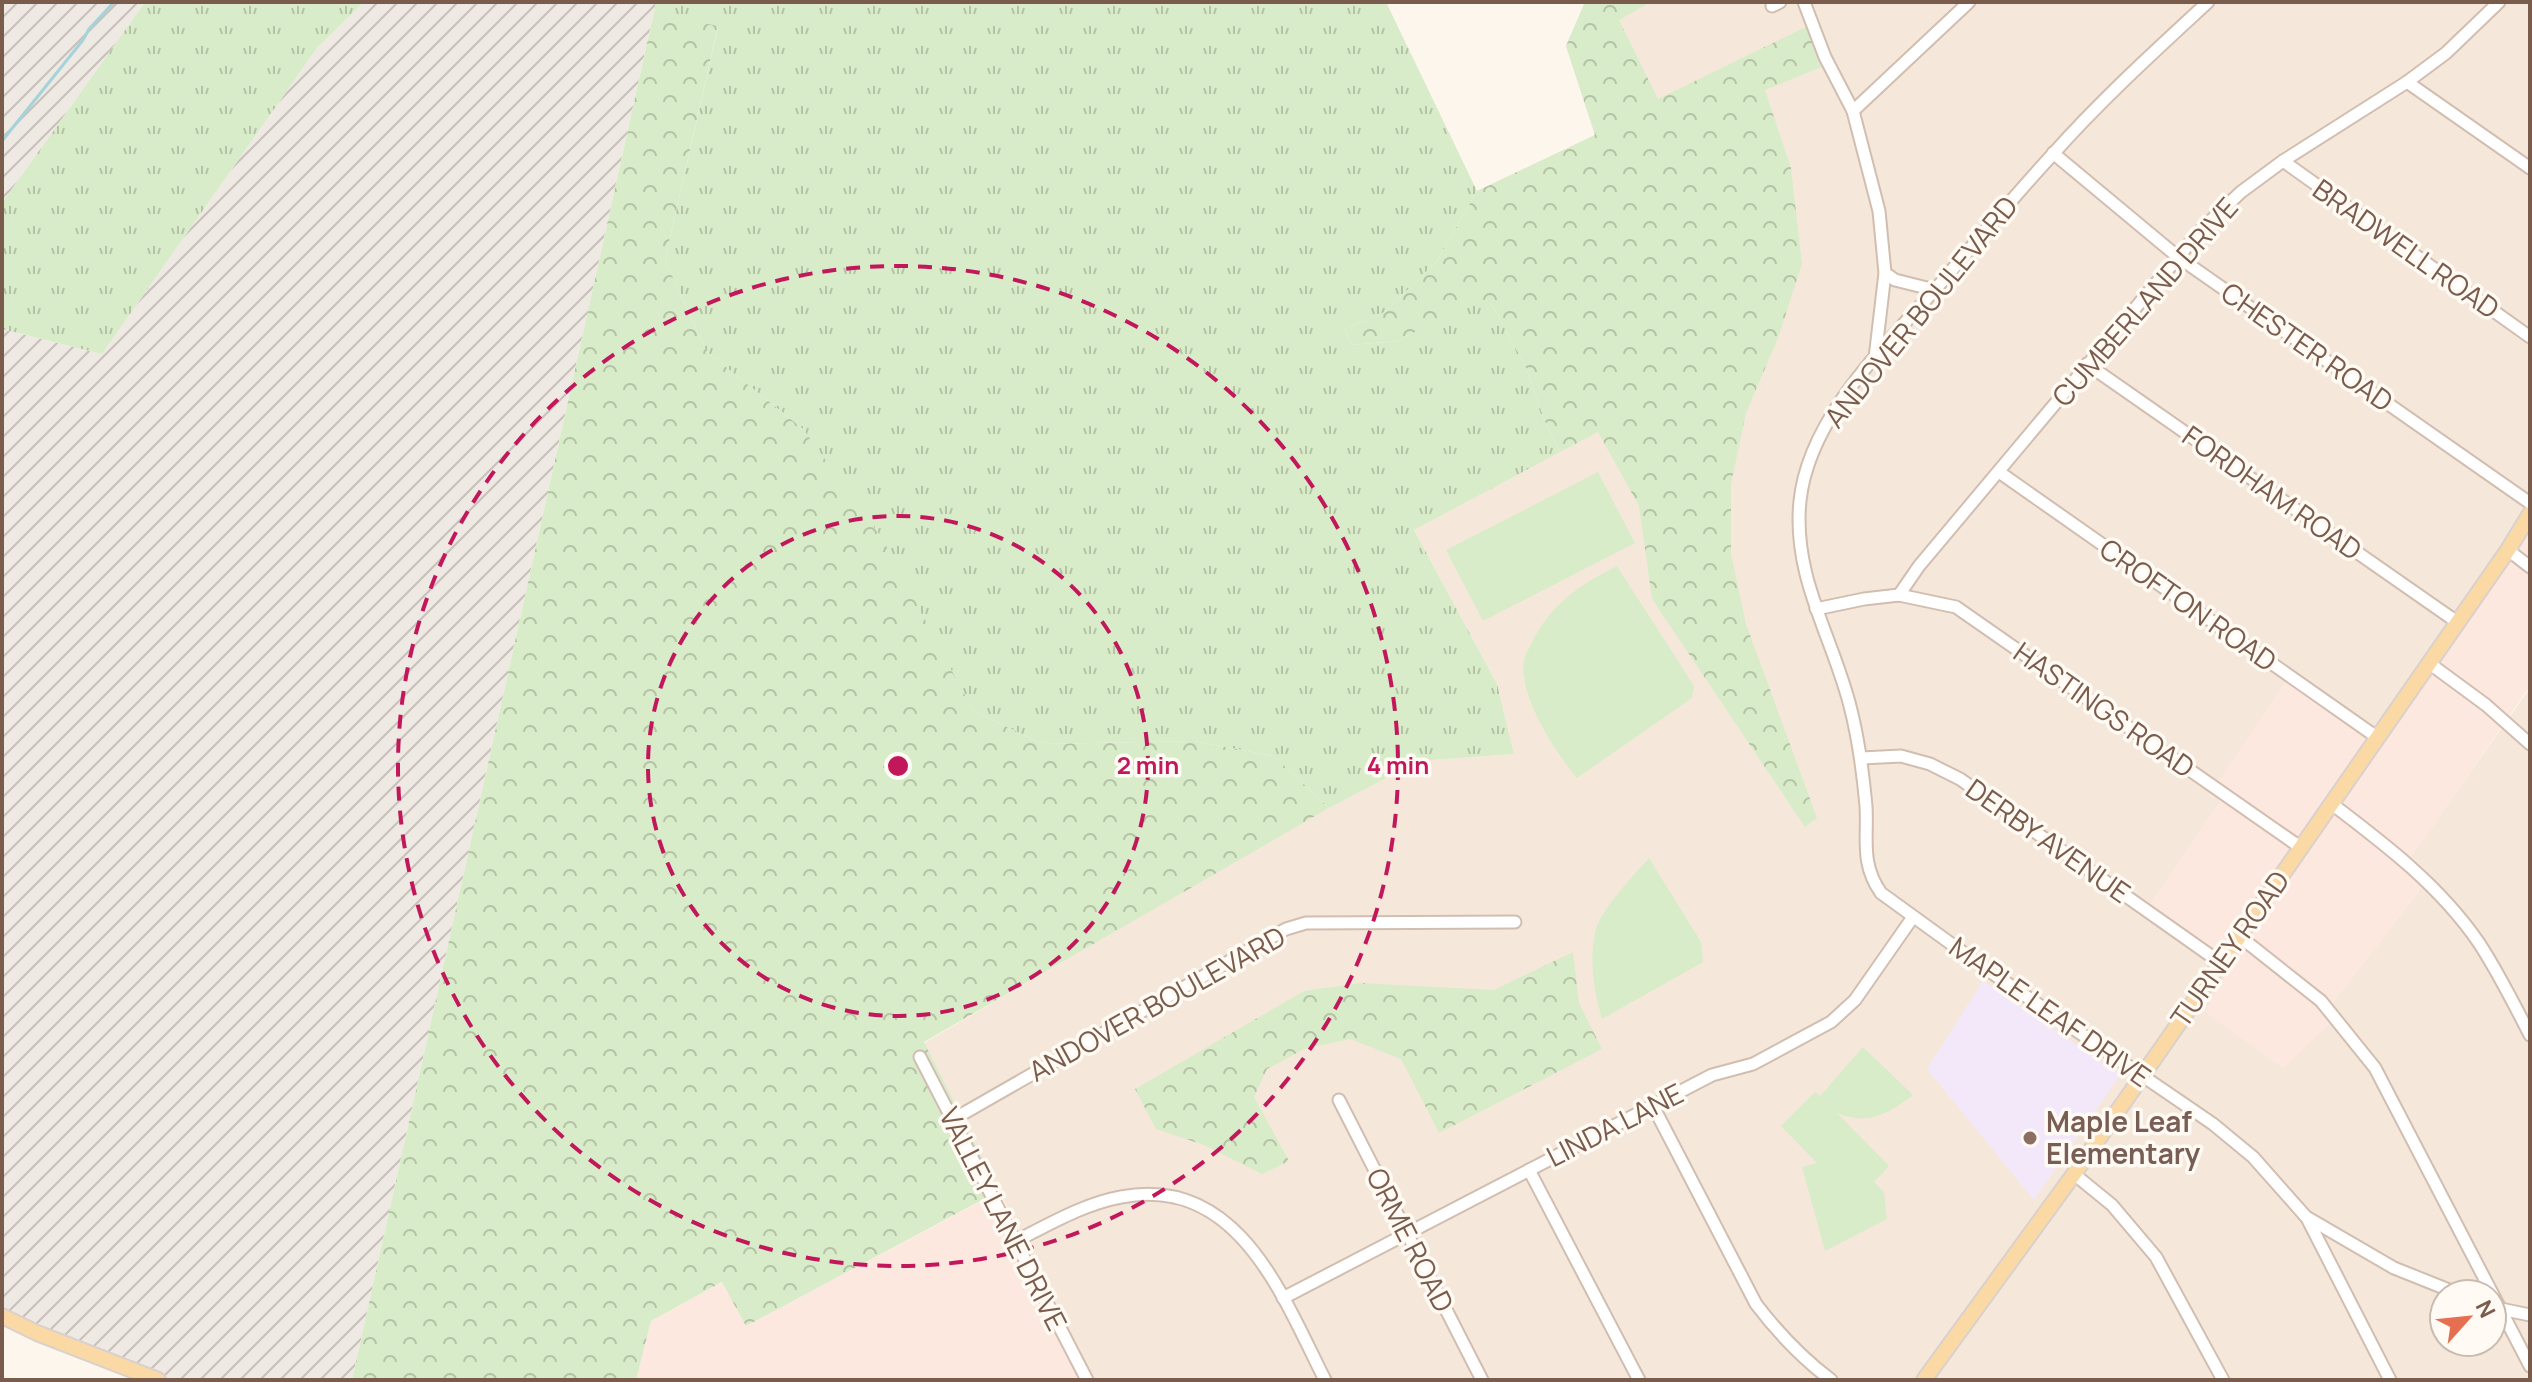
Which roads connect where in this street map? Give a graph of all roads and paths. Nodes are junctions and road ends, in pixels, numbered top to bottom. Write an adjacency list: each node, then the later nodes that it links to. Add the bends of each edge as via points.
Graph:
1 (1804, 2): 6 (street)
2 (1969, 2): 6 (street)
3 (2208, 2): 7 (street, ANDOVER BOULEVARD)
4 (2499, 2): 5 (street, CUMBERLAND DRIVE)
5 (2407, 82): 8 (street, CUMBERLAND DRIVE); 9 (street)
6 (1853, 111): 11 (street, via 1879,211)
7 (2053, 153): 10 (street, CHESTER ROAD); 12 (street, ANDOVER BOULEVARD)
8 (2283, 161): 10 (street, CUMBERLAND DRIVE, via 2241,192); 13 (street, BRADWELL ROAD)
9 (2530, 168)
10 (2178, 257): 15 (street, CUMBERLAND DRIVE); 17 (street, CHESTER ROAD)
11 (1885, 273): 12 (street); 14 (street)
12 (1935, 290): 14 (street, ANDOVER BOULEVARD)
13 (2530, 337)
14 (1874, 360): 22 (street, ANDOVER BOULEVARD, via 1837,405 1810,455 1800,500 1799,546)
15 (2087, 364): 16 (street, CUMBERLAND DRIVE); 23 (street, FORDHAM ROAD)
16 (1999, 472): 21 (street, CUMBERLAND DRIVE); 25 (street, CROFTON ROAD)
17 (2530, 503)
18 (2530, 514): 19 (main road, TURNEY ROAD)
19 (2508, 550): 20 (street); 23 (main road, TURNEY ROAD)
20 (2530, 567)
21 (1899, 595): 22 (street); 29 (street, HASTINGS ROAD, via 1956,607)
22 (1816, 609): 27 (street, ANDOVER BOULEVARD)
23 (2457, 622): 24 (main road, TURNEY ROAD)
24 (2429, 663): 25 (main road, TURNEY ROAD); 26 (street)
25 (2378, 738): 28 (main road, TURNEY ROAD)
26 (2530, 744)
27 (1862, 758): 30 (street, ANDOVER BOULEVARD); 34 (street, DERBY AVENUE, via 1901,756 1960,779)
28 (2332, 804): 29 (main road, TURNEY ROAD); 35 (street, via 2414,869 2451,908 2498,974)
29 (2300, 847): 33 (main road, TURNEY ROAD)
30 (1871, 878): 31 (street, MAPLE LEAF DRIVE, via 1881,893)
31 (1913, 917): 37 (street, MAPLE LEAF DRIVE); 39 (street, LINDA LANE, via 1855,1000 1831,1022 1753,1064 1712,1075)
32 (1515, 922): 40 (street, ANDOVER BOULEVARD, via 1306,923 1286,929)
33 (2239, 936): 34 (main road, TURNEY ROAD); 46 (street, via 2321,1001 2375,1068)
34 (2221, 963): 37 (main road, TURNEY ROAD)
35 (2530, 1035)
36 (920, 1057): 40 (street, VALLEY LANE DRIVE)
37 (2142, 1075): 42 (main road, TURNEY ROAD); 43 (street, MAPLE LEAF DRIVE, via 2235,1140)
38 (1339, 1100): 44 (street, ORME ROAD)
39 (1653, 1106): 41 (street, LINDA LANE); 59 (street, via 1756,1304 1796,1351)
40 (952, 1120): 45 (street, VALLEY LANE DRIVE)
41 (1529, 1170): 44 (street, LINDA LANE); 58 (street)
42 (2074, 1174): 60 (main road, TURNEY ROAD); 61 (street, via 2112,1205 2149,1248)
43 (2307, 1218): 47 (street, via 2366,1254); 62 (street, MAPLE LEAF DRIVE)
44 (1407, 1235): 48 (street, LINDA LANE); 57 (street, ORME ROAD)
45 (1014, 1242): 48 (street, via 1121,1196 1180,1199 1236,1231 1260,1257); 55 (street, VALLEY LANE DRIVE)
46 (2482, 1278)
47 (2428, 1281)
48 (1283, 1298): 56 (street)
49 (2508, 1310): 50 (street)
50 (2530, 1315)
51 (2, 1316): 54 (main road)
52 (2508, 1327): 53 (street)
53 (2530, 1366)
54 (158, 1380)
55 (1087, 1380)
56 (1325, 1380)
57 (1482, 1380)
58 (1639, 1380)
59 (1831, 1380)
60 (1924, 1380)
61 (2223, 1380)
62 (2390, 1380)

